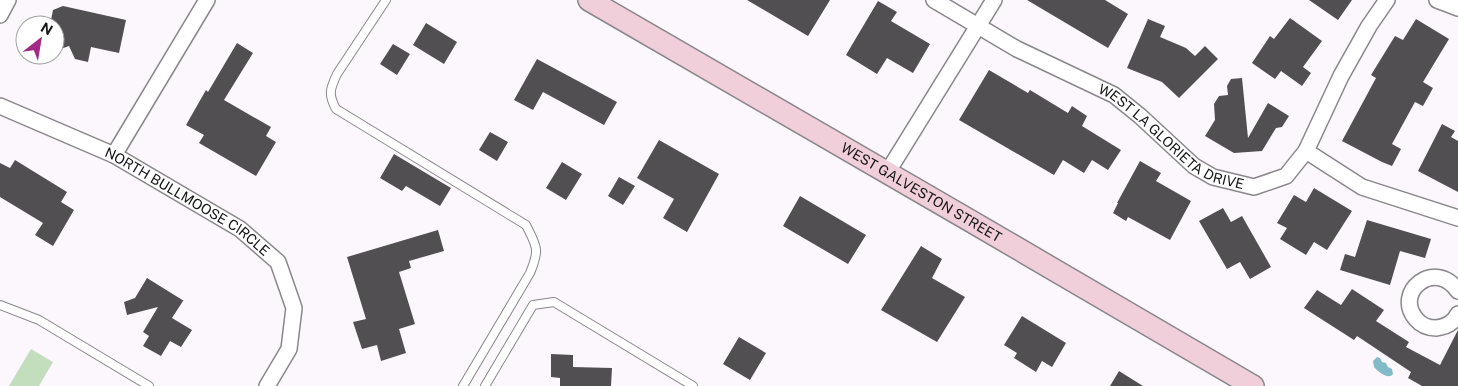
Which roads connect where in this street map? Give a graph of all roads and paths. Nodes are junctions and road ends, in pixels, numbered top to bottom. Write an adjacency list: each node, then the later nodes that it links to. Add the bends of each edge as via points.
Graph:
1 (8, 0): 10 (street)
2 (207, 0): 14 (street)
3 (386, 0): 22 (lane, via 336,74 330,98 336,108 526,225 537,249 530,273)
4 (589, 0): 15 (street, WEST GALVESTON STREET)
5 (934, 0): 11 (street, WEST LA GLORIETA DRIVE)
6 (994, 0): 11 (street)
7 (1387, 0): 13 (street, WEST LA GLORIETA DRIVE, via 1341,76)
8 (1437, 0): 9 (street)
9 (1458, 8)
10 (0, 15)
11 (978, 25): 13 (street, WEST LA GLORIETA DRIVE, via 1017,49 1114,95 1194,166 1213,177 1254,187 1286,176); 15 (street)
12 (0, 106): 14 (street, NORTH BULLMOOSE CIRCLE)
13 (1306, 151): 16 (street, via 1362,187)
14 (114, 155): 21 (street, NORTH BULLMOOSE CIRCLE, via 240,229 278,262 294,308 289,349)
15 (887, 173): 25 (street, WEST GALVESTON STREET)
16 (1458, 218)
17 (1455, 281): 19 (street, via 1439,277 1423,280 1412,291 1410,308 1418,322 1434,328 1451,323)
18 (0, 306): 20 (lane, via 39,320)
19 (1458, 314)
20 (149, 386)
21 (267, 386)
22 (463, 386)
23 (485, 386): 24 (lane, via 533,305 554,302)
24 (693, 386)
25 (1253, 386)

